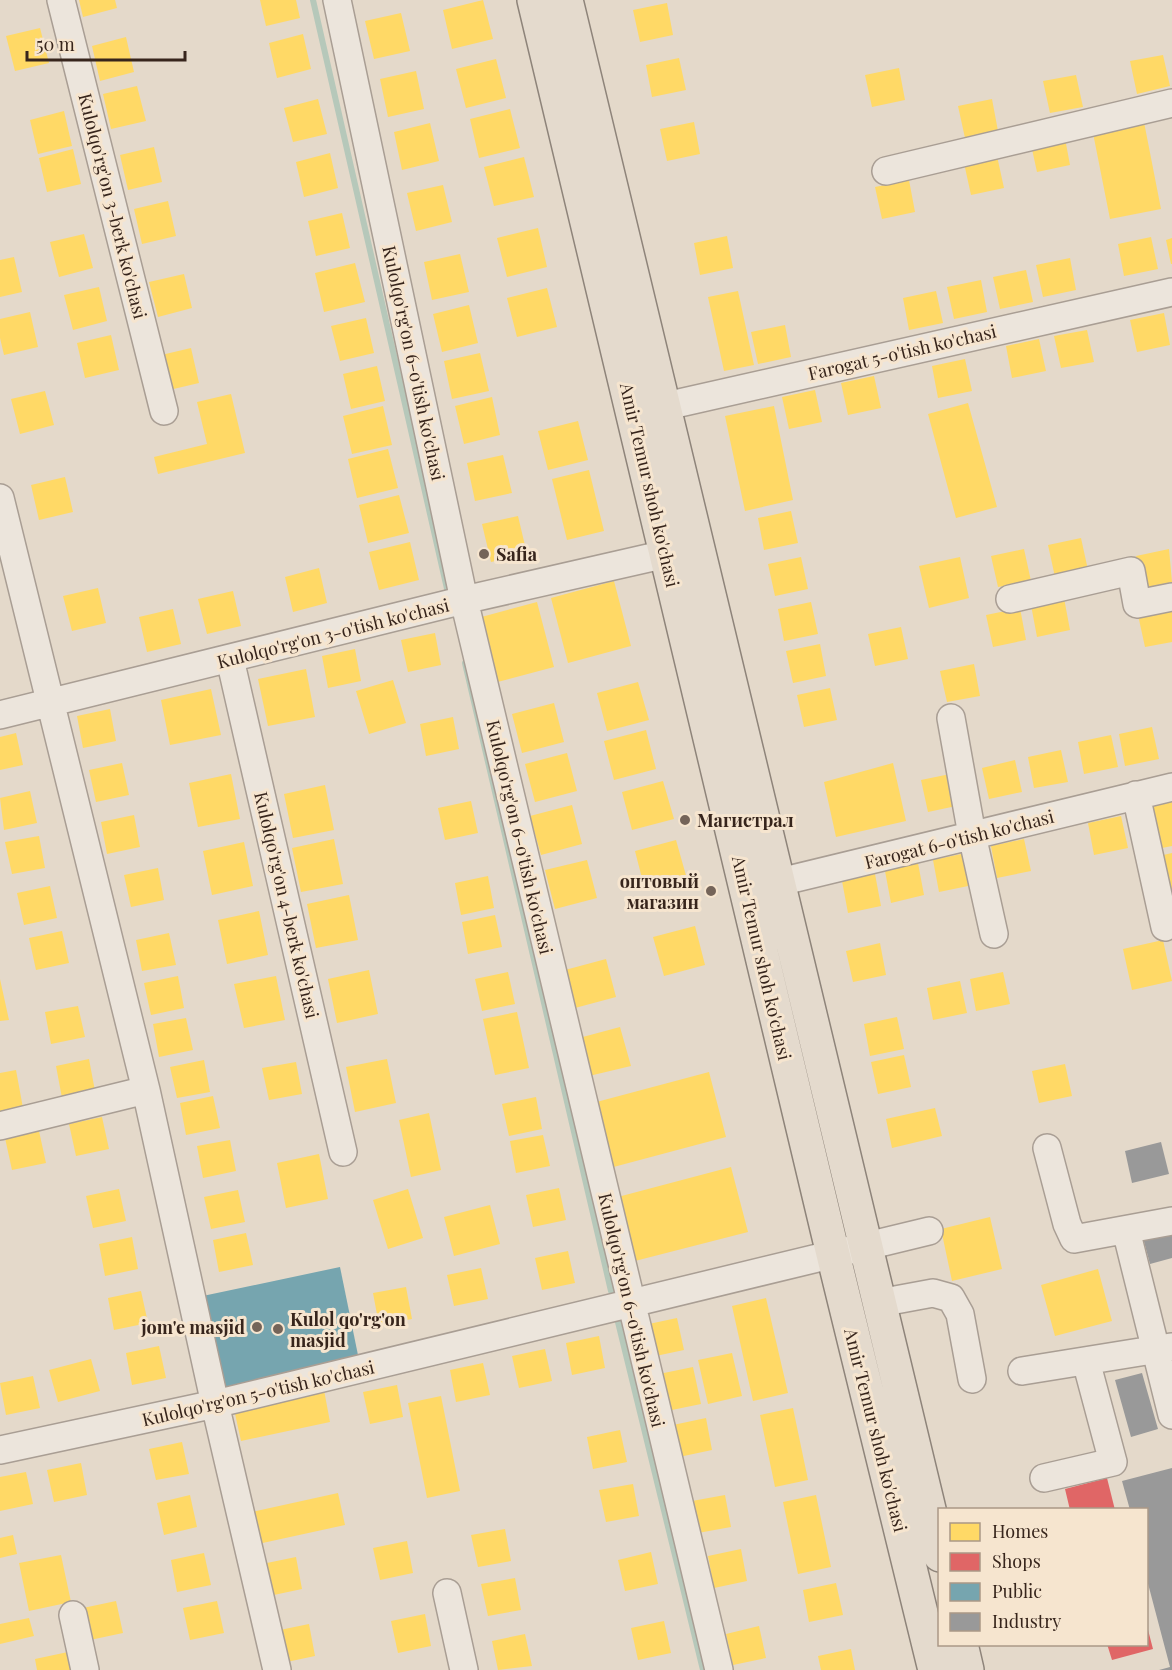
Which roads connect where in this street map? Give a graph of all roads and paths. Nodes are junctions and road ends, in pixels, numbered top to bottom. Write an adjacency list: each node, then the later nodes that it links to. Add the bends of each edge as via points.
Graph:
1 (61, 0): 9 (street, Kulolqo'rg'on 3-berk ko'chasi)
2 (337, 0): 14 (street, Kulolqo'rg'on 6-o'tish ko'chasi)
3 (534, 0): 8 (main road, Amir Temur shoh ko'chasi)
4 (566, 0): 8 (main road, Amir Temur shoh ko'chasi)
5 (1172, 103): 6 (street)
6 (886, 171)
7 (1172, 292): 8 (street, Farogat 5-o'tish ko'chasi)
8 (648, 410): 11 (main road, Amir Temur shoh ko'chasi); 22 (main road, Amir Temur shoh ko'chasi)
9 (164, 411)
10 (0, 498): 16 (street)
11 (666, 554): 14 (street, Kulolqo'rg'on 3-o'tish ko'chasi); 23 (main road, Amir Temur shoh ko'chasi)
12 (1172, 597): 13 (street, via 1137,604 1131,571)
13 (1010, 599)
14 (464, 600): 15 (street, Kulolqo'rg'on 3-o'tish ko'chasi); 36 (street, Kulolqo'rg'on 6-o'tish ko'chasi)
15 (230, 659): 16 (street, Kulolqo'rg'on 3-o'tish ko'chasi); 29 (street, Kulolqo'rg'on 4-berk ko'chasi)
16 (50, 702): 17 (street, Kulolqo'rg'on 3-o'tish ko'chasi); 26 (street)
17 (0, 715)
18 (951, 718): 21 (street)
19 (1172, 787): 20 (street, Farogat 6-o'tish ko'chasi)
20 (1136, 795): 21 (street, Farogat 6-o'tish ko'chasi); 24 (street)
21 (972, 835): 22 (street, Farogat 6-o'tish ko'chasi); 25 (street)
22 (778, 882): 23 (street, Farogat 6-o'tish ko'chasi); 33 (main road, Amir Temur shoh ko'chasi)
23 (746, 891): 34 (main road, Amir Temur shoh ko'chasi)
24 (1165, 927)
25 (994, 934)
26 (146, 1090): 27 (street); 41 (street)
27 (0, 1126)
28 (1047, 1148): 31 (street, via 1074,1239)
29 (343, 1152)
30 (1172, 1221): 31 (street)
31 (1126, 1230): 37 (street)
32 (929, 1231): 33 (street, Kulolqo'rg'on 5-o'tish ko'chasi)
33 (865, 1247): 34 (street, Kulolqo'rg'on 5-o'tish ko'chasi); 35 (main road, Amir Temur shoh ko'chasi)
34 (833, 1254): 36 (street, Kulolqo'rg'on 5-o'tish ko'chasi); 53 (main road, Amir Temur shoh ko'chasi)
35 (879, 1303): 40 (street, via 933,1293 951,1298 960,1314); 45 (main road, Amir Temur shoh ko'chasi)
36 (630, 1305): 41 (street, Kulolqo'rg'on 5-o'tish ko'chasi); 52 (street, Kulolqo'rg'on 6-o'tish ko'chasi)
37 (1164, 1349): 38 (street); 42 (street)
38 (1086, 1361): 39 (street); 44 (street, via 1113,1462)
39 (1022, 1371)
40 (972, 1379)
41 (215, 1404): 43 (street, Kulolqo'rg'on 5-o'tish ko'chasi); 50 (street)
42 (1172, 1415)
43 (0, 1450)
44 (1044, 1478)
45 (938, 1551)
46 (447, 1593): 51 (street)
47 (73, 1615): 49 (street)
48 (961, 1646): 54 (main road)
49 (85, 1670)
50 (277, 1670)
51 (464, 1670)
52 (719, 1670)
53 (935, 1670)
54 (967, 1670)

